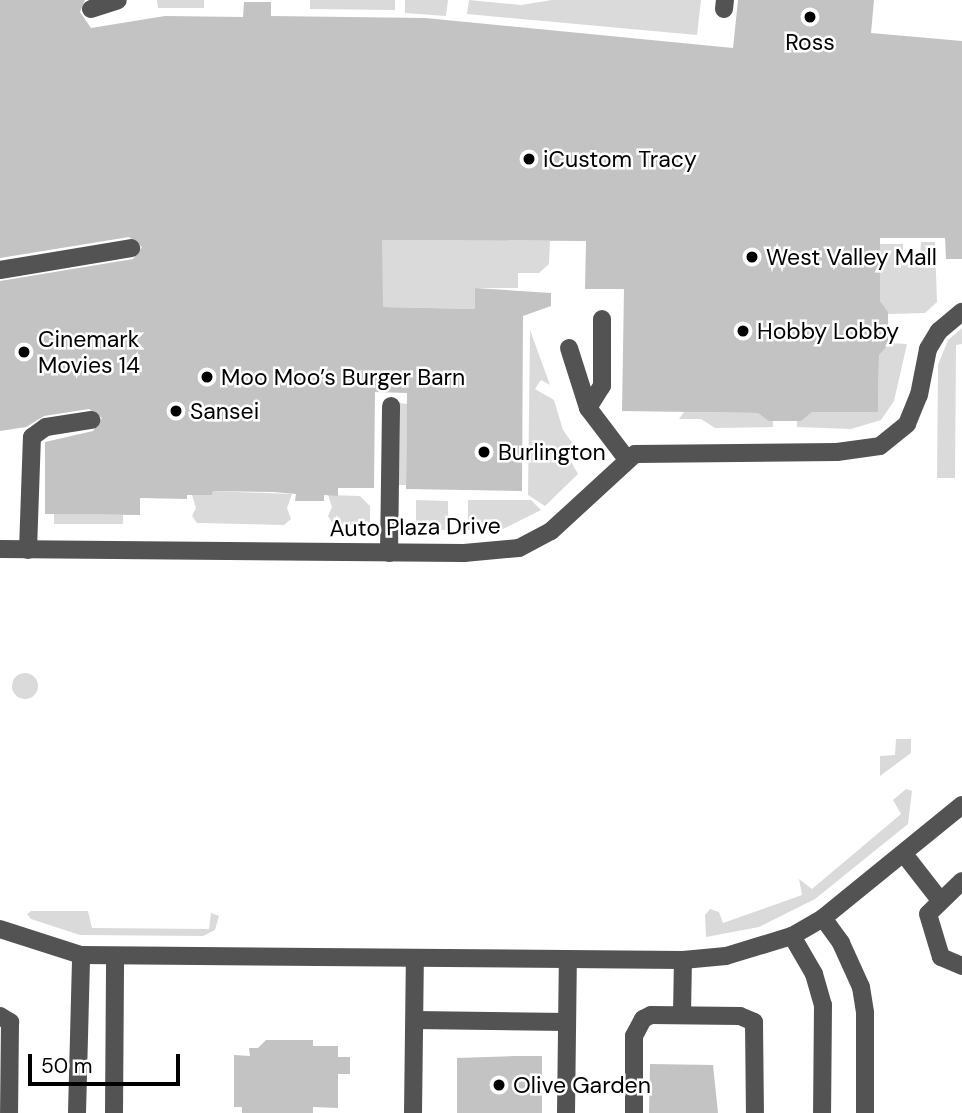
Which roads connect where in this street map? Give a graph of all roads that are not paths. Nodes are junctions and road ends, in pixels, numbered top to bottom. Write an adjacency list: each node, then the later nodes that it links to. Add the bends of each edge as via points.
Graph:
1 (118, 0): 2 (lane)
2 (91, 9)
3 (131, 248): 4 (lane)
4 (0, 270)
5 (962, 312): 11 (lane, via 939,331 928,349 907,424 880,446 837,452 652,451)
6 (602, 318): 9 (lane, via 602,386)
7 (569, 348): 9 (lane)
8 (391, 406): 14 (lane)
9 (588, 408): 11 (lane)
10 (91, 419): 13 (lane, via 46,427 32,436)
11 (626, 458): 14 (lane, Auto Plaza Drive, via 551,531 519,548 487,553)
12 (0, 549): 13 (lane, Auto Plaza Drive)
13 (28, 550): 14 (lane, Auto Plaza Drive)
14 (389, 553)
15 (962, 805): 16 (lane)
16 (904, 853): 18 (lane); 19 (lane)
17 (962, 881): 18 (lane)
18 (939, 899): 27 (lane, via 928,914 936,945 941,957)
19 (823, 918): 21 (lane); 40 (lane, via 841,943 861,987)
20 (0, 929): 22 (lane)
21 (792, 936): 26 (lane, via 726,956); 39 (lane, via 814,974 823,1005)
22 (80, 955): 23 (lane); 33 (lane)
23 (115, 956): 24 (lane); 34 (lane)
24 (415, 958): 25 (lane); 30 (lane)
25 (568, 959): 26 (lane); 31 (lane)
26 (683, 960): 29 (lane)
27 (962, 966)
28 (0, 1016): 32 (lane, via 10,1022)
29 (682, 1016): 37 (lane, via 650,1015 638,1026); 38 (lane, via 740,1016 754,1022)
30 (415, 1020): 31 (lane); 35 (lane)
31 (567, 1022): 36 (lane)
32 (9, 1113)
33 (77, 1113)
34 (114, 1113)
35 (413, 1113)
36 (566, 1113)
37 (634, 1113)
38 (755, 1113)
39 (822, 1113)
40 (864, 1113)

